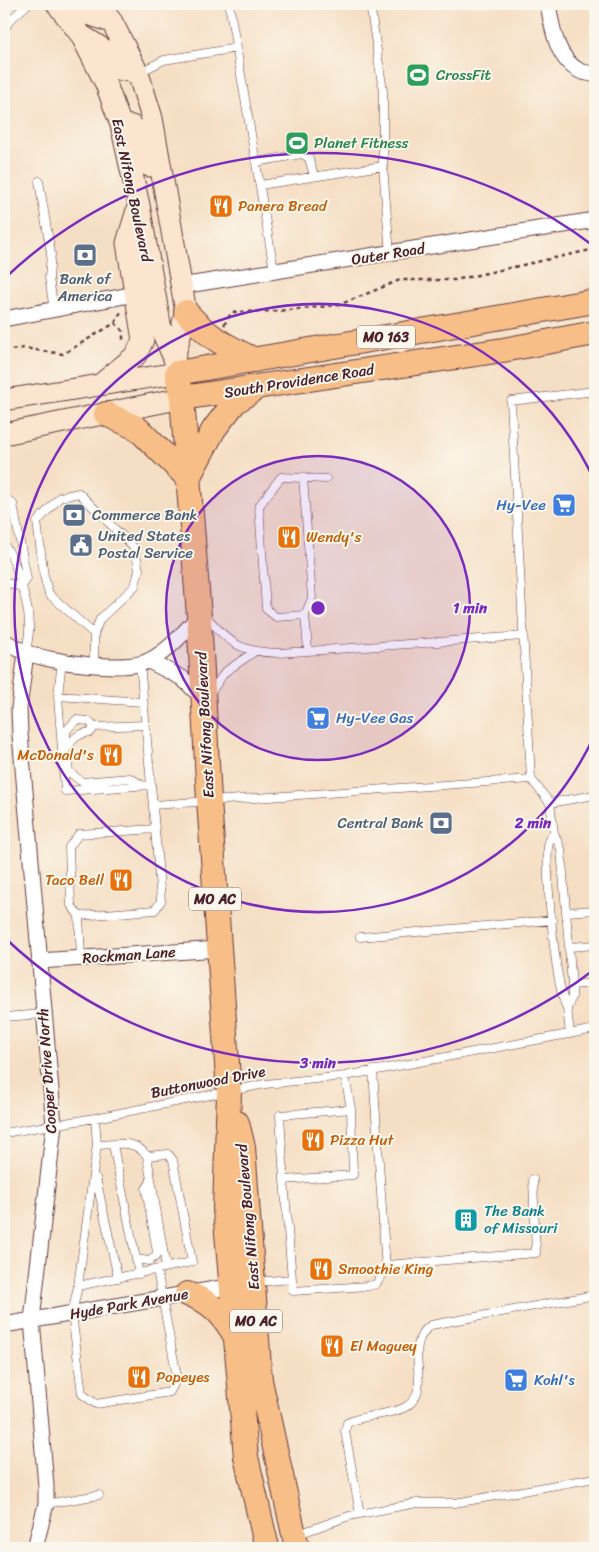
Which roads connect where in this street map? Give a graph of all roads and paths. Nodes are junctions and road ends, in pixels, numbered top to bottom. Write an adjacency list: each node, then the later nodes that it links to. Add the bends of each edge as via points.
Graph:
1 (28, 4): 9 (lane)
2 (57, 4): 10 (main road, East Nifong Boulevard)
3 (78, 4): 8 (main road, via 88,14)
4 (98, 4): 8 (main road, East Nifong Boulevard)
5 (229, 4): 11 (lane)
6 (370, 4): 16 (lane, via 383,91)
7 (548, 4): 13 (street, via 554,33 564,57 580,71)
8 (112, 22): 12 (main road, East Nifong Boulevard)
9 (4, 30)
10 (81, 35): 12 (main road, via 106,51 118,69); 14 (main road, East Nifong Boulevard, via 106,84)
11 (236, 48): 12 (lane, via 164,60); 15 (lane)
12 (138, 73): 20 (main road, East Nifong Boulevard, via 152,118)
13 (595, 74)
14 (121, 125): 20 (main road, via 135,129 151,173); 21 (main road, East Nifong Boulevard)
15 (256, 162): 17 (lane, via 302,154 309,158); 19 (lane)
16 (383, 166): 17 (lane); 24 (lane)
17 (314, 176): 19 (lane)
18 (39, 181): 29 (lane, via 51,254 49,278)
19 (260, 185): 25 (lane)
20 (165, 192): 26 (main road, East Nifong Boulevard)
21 (139, 205): 27 (main road, via 127,243); 38 (main road, East Nifong Boulevard, via 161,329)
22 (595, 220): 24 (street, Outer Road)
23 (595, 250): 34 (path, via 454,280 400,280 339,305 232,312)
24 (390, 254): 25 (street, Outer Road)
25 (274, 270): 26 (street, Outer Road)
26 (181, 286): 30 (main road, East Nifong Boulevard)
27 (126, 296): 29 (street); 32 (path); 36 (main road, via 143,340)
28 (595, 301): 37 (main road, South Providence Road / MO 163)
29 (54, 310): 31 (street)
30 (186, 312): 34 (main road); 38 (main road, East Nifong Boulevard)
31 (4, 320)
32 (115, 323): 35 (path, via 63,354 24,348); 36 (path, via 123,331 123,342)
33 (595, 333): 40 (main road, South Providence Road / MO 163)
34 (215, 339): 37 (main road)
35 (4, 351)
36 (136, 355): 39 (main road)
37 (255, 360): 38 (main road, South Providence Road / MO 163)
38 (176, 366): 39 (main road, South Providence Road / MO 163); 42 (main road, East Nifong Boulevard / MO AC)
39 (101, 385): 43 (main road, South Providence Road / MO 163)
40 (258, 387): 42 (main road, South Providence Road / MO 163); 47 (main road, via 235,402 214,429)
41 (595, 391): 56 (lane, via 511,401)
42 (182, 398): 44 (main road, South Providence Road / MO 163); 47 (main road, East Nifong Boulevard / MO AC)
43 (4, 400)
44 (106, 414): 45 (main road, South Providence Road / MO 163); 47 (main road, via 137,428)
45 (4, 434)
46 (303, 477): 48 (lane); 54 (lane, via 312,598); 54 (lane, via 281,477 259,506 266,609 276,617)
47 (188, 478): 53 (main road, East Nifong Boulevard / MO AC)
48 (326, 479)
49 (4, 497): 52 (lane, via 13,504 27,579)
50 (4, 545): 52 (lane, via 9,550)
51 (4, 582): 52 (lane)
52 (21, 587): 59 (lane, via 29,624)
53 (198, 611): 60 (lane, via 225,638); 62 (street, via 183,634); 65 (main road, East Nifong Boulevard / MO AC)
54 (305, 615): 58 (lane)
55 (94, 634): 55 (lane, via 100,619 134,586 139,570 135,549 79,493 60,497 37,522 49,594); 63 (lane)
56 (524, 636): 58 (lane); 70 (lane)
57 (4, 641): 59 (street)
58 (308, 650): 60 (lane)
59 (26, 652): 61 (street); 88 (street, Cooper Drive North, via 19,709)
60 (254, 652): 65 (lane, via 225,672)
61 (62, 660): 63 (street); 64 (lane)
62 (144, 662): 63 (street); 65 (street, via 182,678); 66 (lane)
63 (94, 666)
64 (58, 696): 66 (lane); 71 (lane, via 65,792)
65 (203, 701): 74 (main road, East Nifong Boulevard / MO AC)
66 (143, 702): 67 (lane)
67 (145, 725): 68 (lane); 72 (lane)
68 (94, 727): 69 (lane, via 91,732 80,733 73,738); 69 (lane, via 89,721 76,720 69,725)
69 (66, 750): 71 (lane, via 68,772 82,782 130,778)
70 (531, 779): 74 (lane); 75 (lane)
71 (142, 785): 72 (lane)
72 (151, 785): 76 (lane)
73 (595, 795): 75 (lane)
74 (208, 800): 76 (lane); 86 (main road, East Nifong Boulevard / MO AC)
75 (550, 803): 78 (lane)
76 (153, 805): 77 (lane)
77 (155, 828): 81 (lane, via 161,901 155,910); 81 (lane, via 79,834 69,847 71,906)
78 (554, 833): 80 (lane, via 561,849); 82 (lane, via 548,846)
79 (595, 910): 80 (lane)
80 (567, 912): 85 (lane)
81 (79, 916): 87 (lane)
82 (552, 920): 83 (lane); 91 (lane, via 561,994)
83 (360, 937)
84 (595, 946): 85 (lane)
85 (570, 948): 90 (lane)
86 (219, 949): 87 (street, Rockman Lane); 98 (main road, East Nifong Boulevard / MO AC)
87 (81, 958): 88 (street, Rockman Lane)
88 (39, 961): 92 (street, Cooper Drive North)
89 (595, 983): 90 (lane)
90 (572, 985): 91 (lane, via 572,997)
91 (567, 1008): 95 (lane)
92 (44, 1014): 93 (lane); 101 (street, Cooper Drive North)
93 (4, 1017)
94 (595, 1029): 95 (lane, Buttonwood Drive)
95 (570, 1034): 96 (lane, Buttonwood Drive)
96 (373, 1070): 97 (lane, Buttonwood Drive); 111 (lane)
97 (345, 1076): 98 (lane, Buttonwood Drive, via 265,1084); 99 (lane)
98 (229, 1092): 100 (lane, Buttonwood Drive); 117 (main road, East Nifong Boulevard / MO AC, via 226,1209)
99 (350, 1109): 108 (lane, via 280,1115); 108 (lane, via 354,1175)
100 (95, 1118): 101 (lane, Buttonwood Drive); 103 (lane)
101 (54, 1125): 102 (lane, Buttonwood Drive); 123 (street, Cooper Drive North)
102 (4, 1133)
103 (97, 1145): 104 (lane); 106 (lane)
104 (113, 1145): 105 (lane, via 131,1144 140,1147); 110 (lane)
105 (147, 1156): 109 (lane); 112 (lane, via 168,1154 173,1160 192,1262)
106 (94, 1173): 115 (lane); 118 (lane)
107 (533, 1179): 111 (lane, via 536,1253)
108 (284, 1180): 116 (lane)
109 (151, 1182): 110 (lane, via 146,1189 157,1252 152,1260); 112 (lane)
110 (136, 1259): 114 (lane)
111 (386, 1265): 116 (lane, via 376,1284 368,1286 294,1291)
112 (166, 1267): 113 (lane)
113 (157, 1270): 114 (lane); 121 (lane)
114 (139, 1274): 115 (lane)
115 (118, 1278): 118 (lane)
116 (292, 1279): 117 (lane)
117 (243, 1284): 119 (street, Hyde Park Avenue); 125 (main road, East Nifong Boulevard / MO AC); 130 (main road, East Nifong Boulevard / MO AC)
118 (78, 1286): 122 (lane)
119 (187, 1294): 121 (street, Hyde Park Avenue); 125 (main road, via 201,1298 218,1310)
120 (595, 1295): 129 (lane, via 431,1325 422,1331 417,1341 417,1396 407,1407 356,1418 347,1423 345,1431)
121 (161, 1298): 122 (street, Hyde Park Avenue); 122 (lane, via 177,1377 170,1392 96,1404 82,1394)
122 (72, 1314): 123 (street, Hyde Park Avenue)
123 (32, 1320): 124 (street, Hyde Park Avenue); 128 (street, Cooper Drive North)
124 (4, 1325)
125 (237, 1339): 132 (main road, East Nifong Boulevard / MO AC, via 246,1457)
126 (595, 1478): 129 (lane, via 455,1503 416,1503)
127 (99, 1496): 128 (lane)
128 (46, 1504): 131 (street, Cooper Drive North)
129 (360, 1514): 130 (lane)
130 (295, 1542)
131 (35, 1548)
132 (267, 1548)

